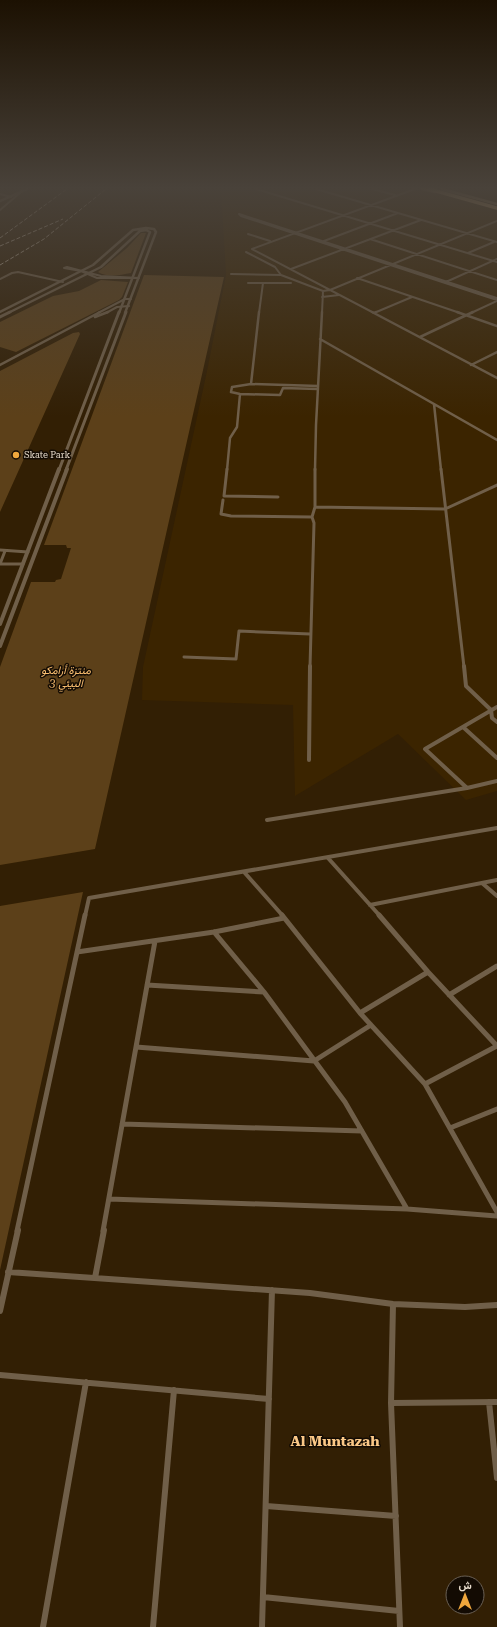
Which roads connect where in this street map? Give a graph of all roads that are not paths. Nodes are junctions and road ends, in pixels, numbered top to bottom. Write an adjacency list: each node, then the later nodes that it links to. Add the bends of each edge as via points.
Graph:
1 (92, 265): 14 (street)
2 (102, 265): 16 (street)
3 (138, 265): 19 (street)
4 (144, 265): 20 (street)
5 (269, 265): 18 (street)
6 (283, 265): 13 (street)
7 (302, 265): 13 (street)
8 (388, 265): 21 (street)
9 (388, 265): 23 (street)
10 (393, 265): 26 (street)
11 (450, 265): 15 (street)
12 (483, 265): 15 (street)
13 (291, 269): 30 (street)
14 (83, 271): 14 (street, via 64,268); 16 (street); 25 (street)
15 (469, 271): 24 (street); 26 (street)
16 (89, 274): 19 (street, via 98,278); 43 (street)
17 (231, 274): 18 (street)
18 (281, 275): 31 (street)
19 (133, 278): 20 (street); 35 (street)
20 (139, 278): 36 (street)
21 (355, 278): 23 (street); 30 (street)
22 (0, 279): 25 (street, via 18,272)
23 (359, 279): 30 (street); 33 (street)
24 (497, 280)
25 (63, 282): 40 (street)
26 (445, 282): 37 (street)
27 (248, 283): 28 (street)
28 (263, 283): 29 (street); 56 (street)
29 (291, 283)
30 (329, 289): 31 (street); 32 (street)
31 (323, 292): 34 (street)
32 (339, 295): 34 (street); 41 (street)
33 (412, 297): 41 (street); 42 (street)
34 (322, 298): 49 (street)
35 (125, 299): 36 (street); 39 (street); 44 (street)
36 (131, 299): 38 (street)
37 (497, 300): 42 (street)
38 (129, 306): 39 (street); 46 (street)
39 (122, 307): 44 (street); 45 (street)
40 (0, 312)
41 (374, 313): 48 (street)
42 (468, 316): 47 (street); 48 (street)
43 (0, 317)
44 (87, 319): 53 (street)
45 (116, 324): 46 (street); 51 (street)
46 (121, 324): 52 (street)
47 (497, 326)
48 (421, 338): 54 (street)
49 (320, 339): 57 (street); 61 (street)
50 (497, 352): 54 (street)
51 (100, 363): 52 (street); 59 (street)
52 (106, 363): 60 (street)
53 (0, 365)
54 (471, 365): 55 (street)
55 (497, 378)
56 (251, 384): 57 (street); 58 (street, via 232,387 231,392)
57 (318, 388): 58 (street, via 283,388 280,395); 70 (street)
58 (240, 394): 68 (street, via 237,427 230,438 224,496)
59 (88, 396): 60 (street); 62 (street)
60 (94, 396): 63 (street)
61 (434, 404): 64 (street); 71 (street)
62 (71, 439): 63 (street); 65 (street)
63 (78, 439): 66 (street)
64 (497, 440)
65 (55, 481): 66 (street); 73 (street)
66 (62, 481): 74 (street)
67 (497, 485): 71 (street)
68 (278, 497)
69 (222, 500): 72 (street, via 221,514 231,516)
70 (315, 507): 71 (street); 72 (street)
71 (446, 509): 90 (street, via 466,686)
72 (312, 517): 86 (street, via 314,523)
73 (29, 548): 74 (street); 77 (street)
74 (37, 548): 80 (street)
75 (0, 550): 76 (street)
76 (5, 551): 77 (street); 78 (street, via 0,564)
77 (28, 552): 78 (street)
78 (23, 564): 79 (street)
79 (20, 573): 80 (street); 81 (street)
80 (27, 573): 82 (street)
81 (12, 594): 82 (street); 83 (street)
82 (19, 594): 84 (street)
83 (2, 617): 84 (street); 85 (street)
84 (11, 618): 87 (street)
85 (0, 624)
86 (310, 634): 88 (street, via 239,631 236,659); 94 (street)
87 (0, 646)
88 (184, 657)
89 (497, 707): 90 (street)
90 (491, 710): 91 (street, via 492,718); 92 (street)
91 (497, 722)
92 (463, 727): 93 (street); 96 (street, via 425,750)
93 (497, 758)
94 (309, 760)
95 (497, 781): 96 (street)
96 (467, 788): 97 (street)
97 (267, 820)
98 (497, 828): 99 (street)
99 (328, 858): 100 (street); 104 (street)
100 (244, 872): 105 (street); 108 (street, via 89,898)
101 (497, 880): 102 (street)
102 (482, 883): 103 (street); 104 (street)
103 (497, 896)
104 (370, 905): 110 (street)
105 (284, 918): 106 (street); 114 (street)
106 (214, 932): 107 (street); 112 (street)
107 (155, 941): 108 (street); 111 (street)
108 (77, 952): 128 (street)
109 (497, 966): 113 (street)
110 (428, 972): 113 (street); 114 (street)
111 (147, 985): 112 (street); 117 (street)
112 (264, 992): 118 (street)
113 (449, 995): 116 (street)
114 (360, 1013): 115 (street)
115 (371, 1025): 118 (street); 119 (street)
116 (497, 1046): 119 (street)
117 (136, 1047): 118 (street); 121 (street)
118 (314, 1061): 123 (street, via 345,1102)
119 (424, 1084): 122 (street)
120 (497, 1109): 122 (street)
121 (122, 1124): 123 (street); 124 (street)
122 (450, 1128): 126 (street)
123 (362, 1131): 125 (street)
124 (109, 1199): 125 (street); 129 (street)
125 (407, 1209): 127 (street)
126 (497, 1212)
127 (497, 1216)
128 (8, 1272): 129 (street); 133 (street)
129 (94, 1278): 130 (street)
130 (272, 1290): 131 (street); 137 (street)
131 (393, 1304): 132 (street, via 465,1307); 140 (street)
132 (497, 1305)
133 (0, 1311)
134 (0, 1375): 135 (street)
135 (86, 1382): 136 (street); 146 (street)
136 (174, 1390): 137 (street); 147 (street)
137 (269, 1399): 142 (street)
138 (489, 1402): 139 (street); 140 (street); 141 (street)
139 (497, 1402)
140 (391, 1403): 143 (street)
141 (497, 1478)
142 (266, 1506): 143 (street); 144 (street)
143 (396, 1516): 145 (street)
144 (263, 1597): 145 (street); 148 (street)
145 (399, 1611): 149 (street)
146 (43, 1627)
147 (152, 1627)
148 (262, 1627)
149 (400, 1627)

